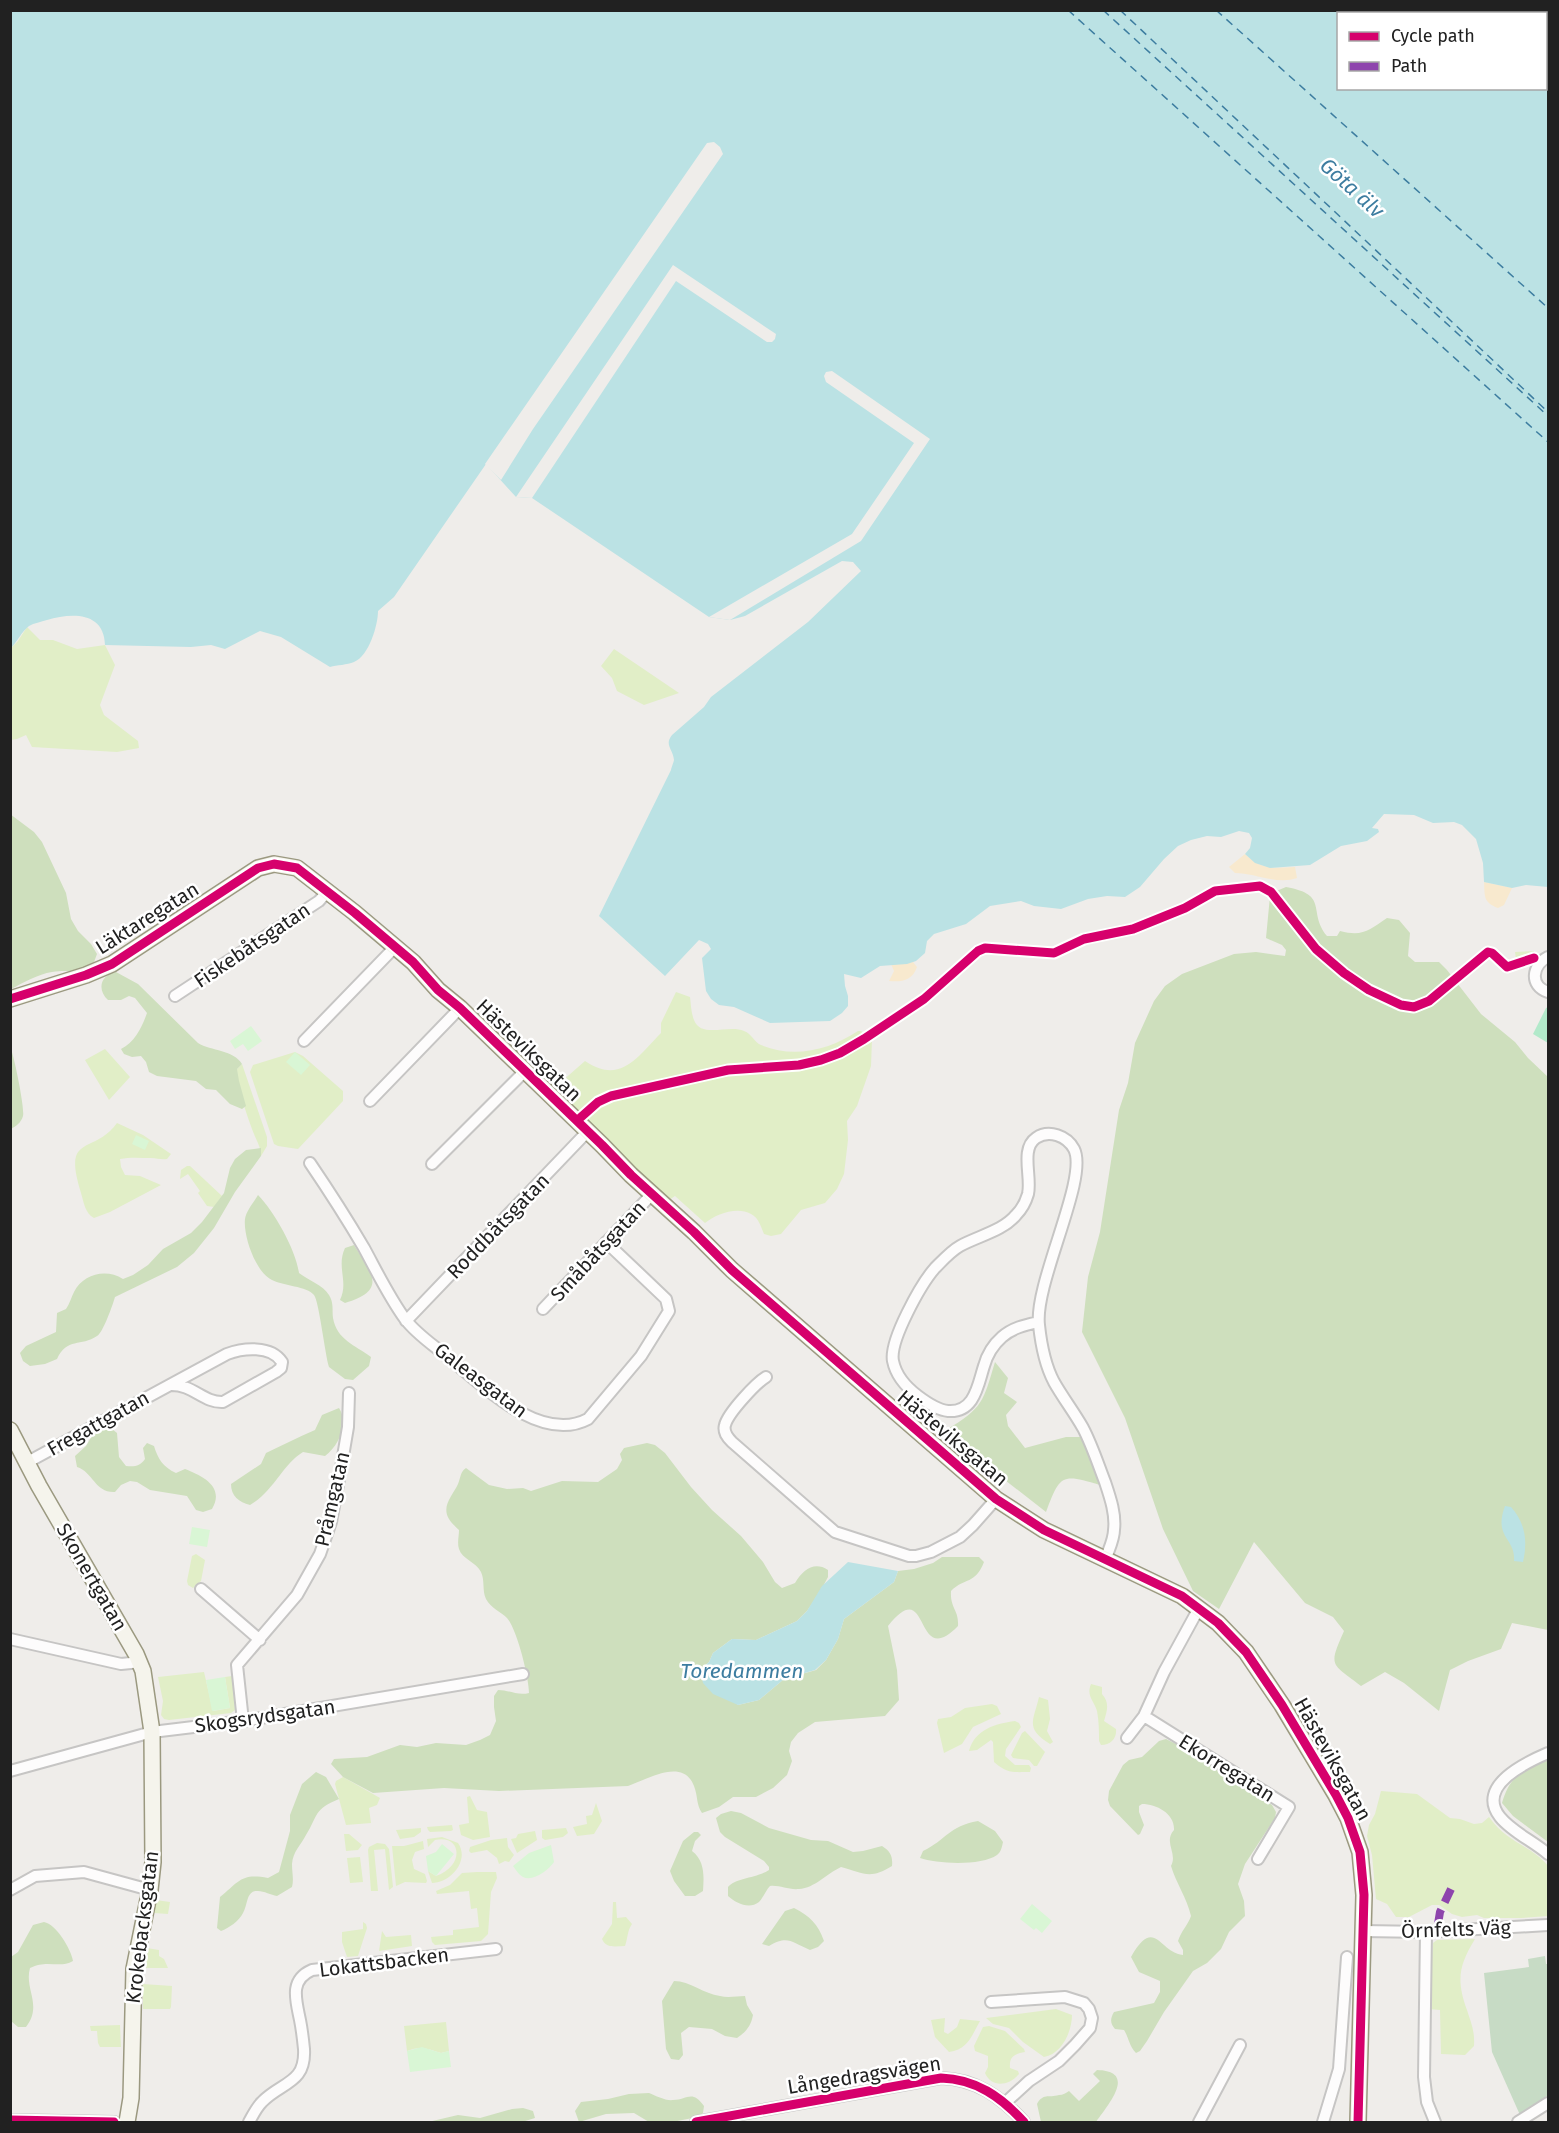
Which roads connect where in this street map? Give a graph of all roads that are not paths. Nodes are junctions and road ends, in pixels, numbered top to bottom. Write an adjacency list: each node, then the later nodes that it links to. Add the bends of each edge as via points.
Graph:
1 (297, 868): 2 (street, Hästeviksgatan); 7 (street, Läktaregatan, via 274,864 258,868 112,964)
2 (327, 892): 3 (street, Hästeviksgatan); 6 (street, Fiskebåtsgatan, via 320,901)
3 (395, 947): 8 (street, Hästeviksgatan); 9 (street)
4 (1548, 957): 5 (street, via 1539,962 1534,978)
5 (1548, 992)
6 (175, 996)
7 (10, 999)
8 (460, 1008): 10 (street, Hästeviksgatan); 11 (street)
9 (304, 1041)
10 (525, 1071): 12 (street, Hästeviksgatan); 14 (street)
11 (370, 1101)
12 (588, 1131): 15 (street, Hästeviksgatan); 18 (street, Roddbåtsgatan)
13 (310, 1163): 18 (street, Galeasgatan)
14 (432, 1164)
15 (653, 1193): 16 (street, Småbåtsgatan); 25 (street, Hästeviksgatan, via 732,1270)
16 (606, 1242): 17 (street, Småbåtsgatan); 18 (street, Galeasgatan, via 666,1299 669,1311 641,1356 598,1409 582,1422 558,1425 525,1415 456,1364)
17 (543, 1309)
18 (406, 1320)
19 (1038, 1322): 19 (street, via 1078,1162 1069,1142 1054,1134 1038,1137 1030,1146 1028,1195 1015,1217 958,1247 920,1289 893,1347 892,1359 897,1374 909,1389 936,1407 957,1410 976,1396 988,1355 1002,1336); 26 (street, via 1048,1368 1093,1449 1113,1511 1114,1530)
20 (766, 1377): 25 (street, via 749,1391 725,1423 725,1433 835,1532 916,1556 960,1536)
21 (170, 1384): 21 (street, Fregattgatan, via 223,1402 276,1372 282,1362 268,1352 242,1349); 24 (street, Fregattgatan)
22 (349, 1393): 30 (street, Pråmgatan, via 348,1427 323,1546 297,1595)
23 (10, 1430): 24 (street, Skonertgatan)
24 (26, 1463): 31 (street, Skonertgatan)
25 (996, 1498): 26 (street, Hästeviksgatan, via 1044,1530)
26 (1106, 1558): 28 (street, Hästeviksgatan)
27 (201, 1589): 30 (street)
28 (1199, 1608): 33 (street); 44 (street, Hästeviksgatan, via 1234,1637 1263,1674 1344,1810 1360,1852)
29 (10, 1639): 31 (street, via 121,1664)
30 (260, 1640): 34 (street, Pråmgatan, via 237,1665)
31 (141, 1662): 35 (street, Skonertgatan)
32 (523, 1674): 34 (street, Skogsrydsgatan)
33 (1144, 1716): 36 (street); 40 (street, Ekorregatan, via 1289,1807)
34 (243, 1721): 35 (street, Skogsrydsgatan)
35 (152, 1732): 38 (street, Skogsrydsgatan); 42 (street, Krokebacksgatan)
36 (1127, 1738)
37 (1548, 1754): 39 (street, via 1504,1778 1493,1803 1507,1824)
38 (10, 1771)
39 (1548, 1854)
40 (1258, 1859)
41 (10, 1890): 42 (street, via 35,1876 84,1872)
42 (150, 1890): 54 (street, Krokebacksgatan, via 134,1969)
43 (1548, 1924): 45 (street, Örnfelts Väg)
44 (1363, 1931): 45 (street, Örnfelts Väg); 60 (street, Hästeviksgatan)
45 (1426, 1932): 61 (street, via 1424,2077 1427,2102)
46 (496, 1949): 55 (street, Lokattsbacken, via 306,1973 294,1990 304,2049 300,2072 260,2104)
47 (1347, 1957): 59 (street, via 1339,2069)
48 (991, 2002): 50 (street, via 1065,1997 1084,2003 1092,2018 1090,2028 1076,2045)
49 (1240, 2045): 58 (street)
50 (1005, 2103): 56 (street, Långedragsvägen, via 970,2083 941,2078); 57 (street, Långedragsvägen)
51 (1548, 2103): 62 (street)
52 (10, 2120): 53 (street)
53 (114, 2122)
54 (127, 2122)
55 (249, 2122)
56 (696, 2122)
57 (1024, 2122)
58 (1199, 2122)
59 (1323, 2122)
60 (1358, 2122)
61 (1435, 2122)
62 (1518, 2122)

